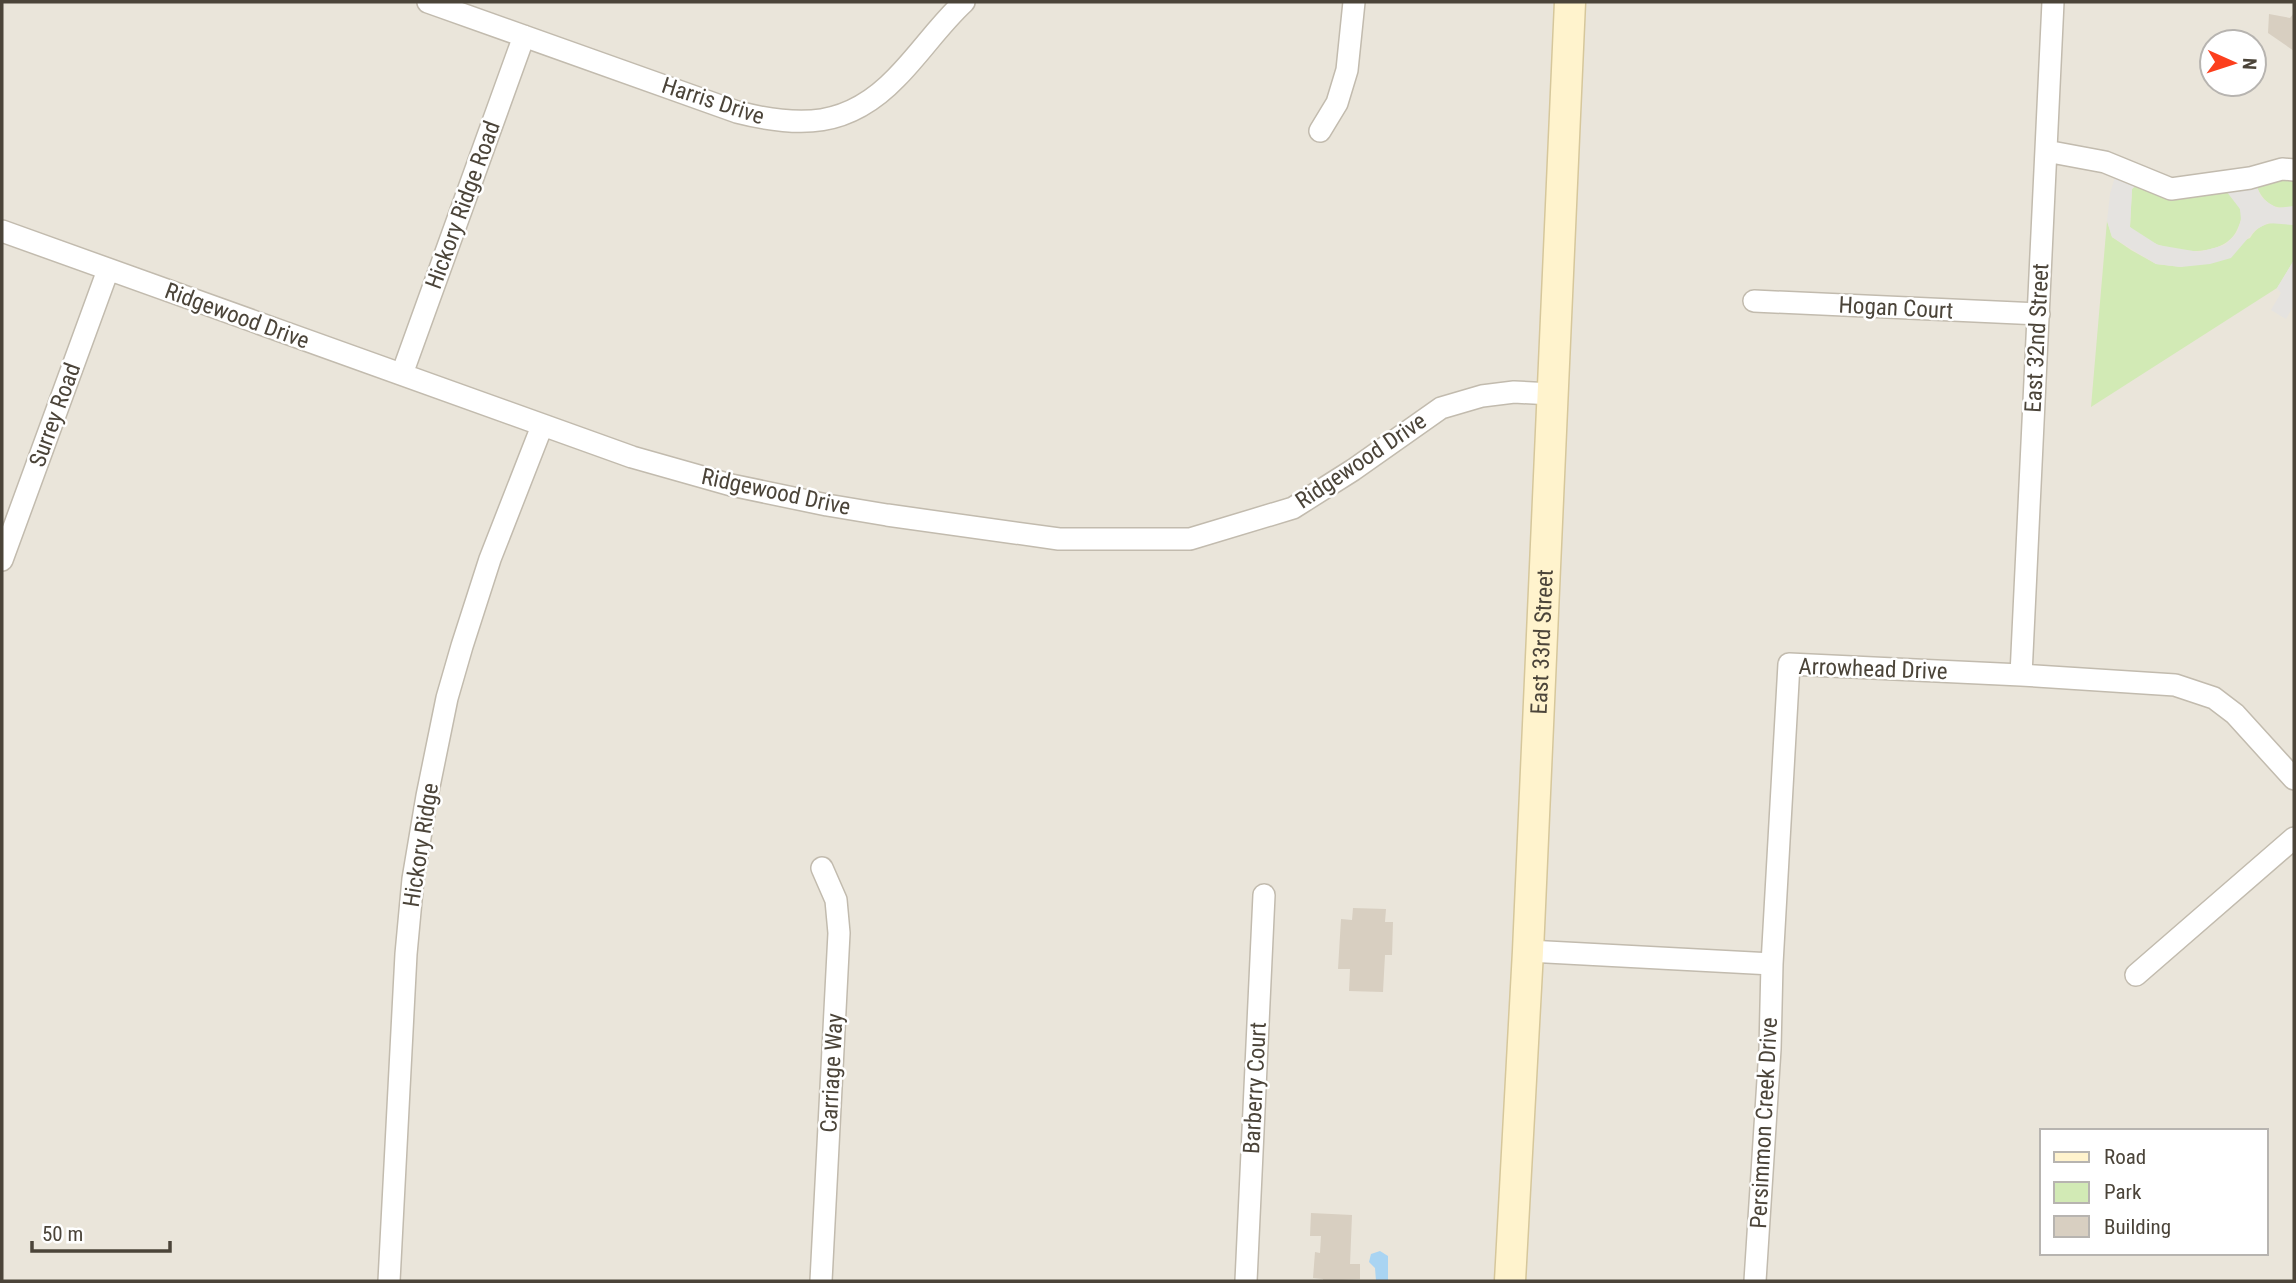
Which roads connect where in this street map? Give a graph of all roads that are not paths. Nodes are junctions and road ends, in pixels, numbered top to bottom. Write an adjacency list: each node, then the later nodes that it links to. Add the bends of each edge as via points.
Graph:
1 (428, 2): 6 (street, Harris Drive)
2 (964, 2): 6 (street, Harris Drive, via 876,95 844,114 810,122 789,123 737,112)
3 (1354, 2): 7 (street, via 1347,70 1337,103)
4 (1570, 2): 15 (street, East 33rd Street)
5 (2053, 2): 8 (street, East 32nd Street)
6 (524, 36): 14 (street, Hickory Ridge Road)
7 (1320, 131)
8 (2046, 151): 9 (street, via 2105,162 2171,189); 13 (street, East 32nd Street)
9 (2294, 170)
10 (2, 231): 11 (street, Ridgewood Drive)
11 (108, 270): 14 (street, Ridgewood Drive); 17 (street, Surrey Road)
12 (1754, 301): 13 (street, Hogan Court)
13 (2039, 314): 18 (street, East 32nd Street)
14 (402, 374): 16 (street, Ridgewood Drive)
15 (1552, 394): 16 (street, Ridgewood Drive, via 1482,396 1441,408 1293,508 1190,539 1059,539 839,507 718,481); 23 (street, East 33rd Street)
16 (542, 426): 26 (street, Hickory Ridge, via 486,572 447,698 427,796 406,954)
17 (2, 560)
18 (2021, 675): 19 (street, Arrowhead Drive, via 2155,683 2195,690 2235,714); 24 (street, Arrowhead Drive, via 1788,664)
19 (2294, 779)
20 (2294, 838): 25 (street)
21 (822, 868): 27 (street, Carriage Way, via 836,900 839,933)
22 (1264, 895): 28 (street, Barberry Court)
23 (1528, 951): 24 (street); 29 (street, East 33rd Street)
24 (1772, 964): 30 (street, Persimmon Creek Drive)
25 (2136, 975)
26 (389, 1281)
27 (821, 1281)
28 (1246, 1281)
29 (1510, 1281)
30 (1755, 1281)

